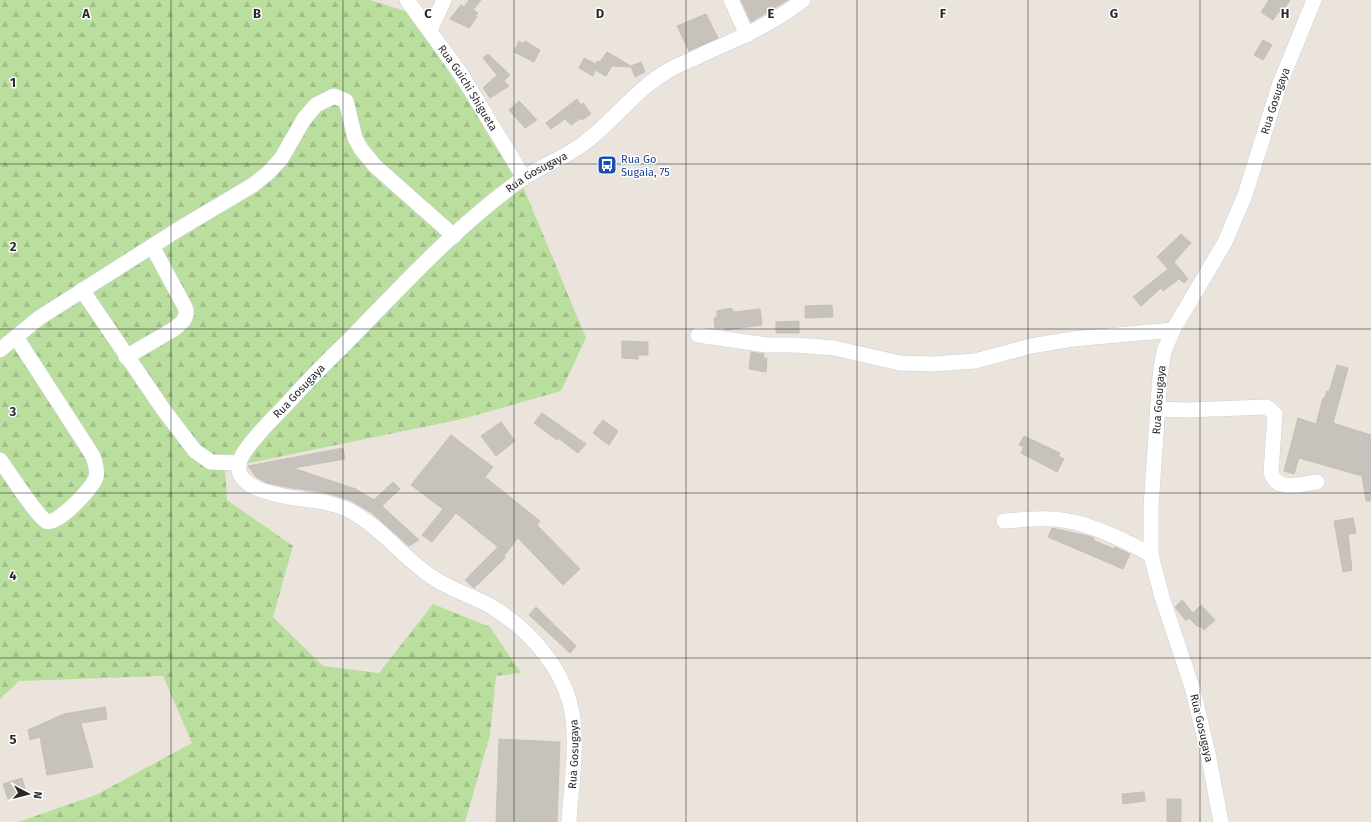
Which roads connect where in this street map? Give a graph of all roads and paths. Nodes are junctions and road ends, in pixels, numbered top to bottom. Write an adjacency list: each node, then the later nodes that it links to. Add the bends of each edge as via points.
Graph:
1 (407, 0): 6 (street, Rua Guichi Shigueta)
2 (444, 0): 6 (street)
3 (731, 0): 7 (street)
4 (803, 0): 7 (street, Rua Gosugaya, via 788,12)
5 (1314, 0): 12 (street, Rua Gosugaya, via 1279,86 1245,195 1225,242)
6 (430, 30): 8 (street, Rua Guichi Shigueta, via 461,74)
7 (747, 35): 8 (street, Rua Gosugaya, via 667,71 636,94 599,132 582,145)
8 (524, 178): 9 (street, Rua Gosugaya, via 482,210)
9 (454, 236): 10 (street, via 360,150 346,101 334,96 316,105 304,119 281,159 268,173 253,185); 19 (street, Rua Gosugaya, via 329,359 246,448)
10 (152, 246): 11 (street); 16 (street, via 185,306 186,316 181,324)
11 (82, 290): 14 (street, via 39,318); 16 (street)
12 (1173, 330): 13 (street, via 1073,339 1031,346 975,361 933,364 900,363 828,348 767,345); 17 (street, Rua Gosugaya, via 1164,352)
13 (698, 335)
14 (16, 337): 15 (street); 18 (street, via 92,456 97,466 97,476 94,484 58,520 47,522)
15 (0, 350)
16 (126, 357): 19 (street, via 195,451 211,462)
17 (1157, 409): 20 (street, via 1267,407 1275,414 1272,478 1275,482 1287,486); 22 (street, Rua Gosugaya)
18 (0, 460)
19 (239, 463): 23 (street, Rua Gosugaya, via 240,474 262,491 275,496 340,506 354,512 372,524 428,574 490,606 521,628 537,644 556,672 568,698 573,719)
20 (1317, 482)
21 (1004, 521): 22 (street, via 1067,521 1125,540)
22 (1151, 555): 24 (street, Rua Gosugaya, via 1193,690)
23 (569, 822)
24 (1221, 822)

